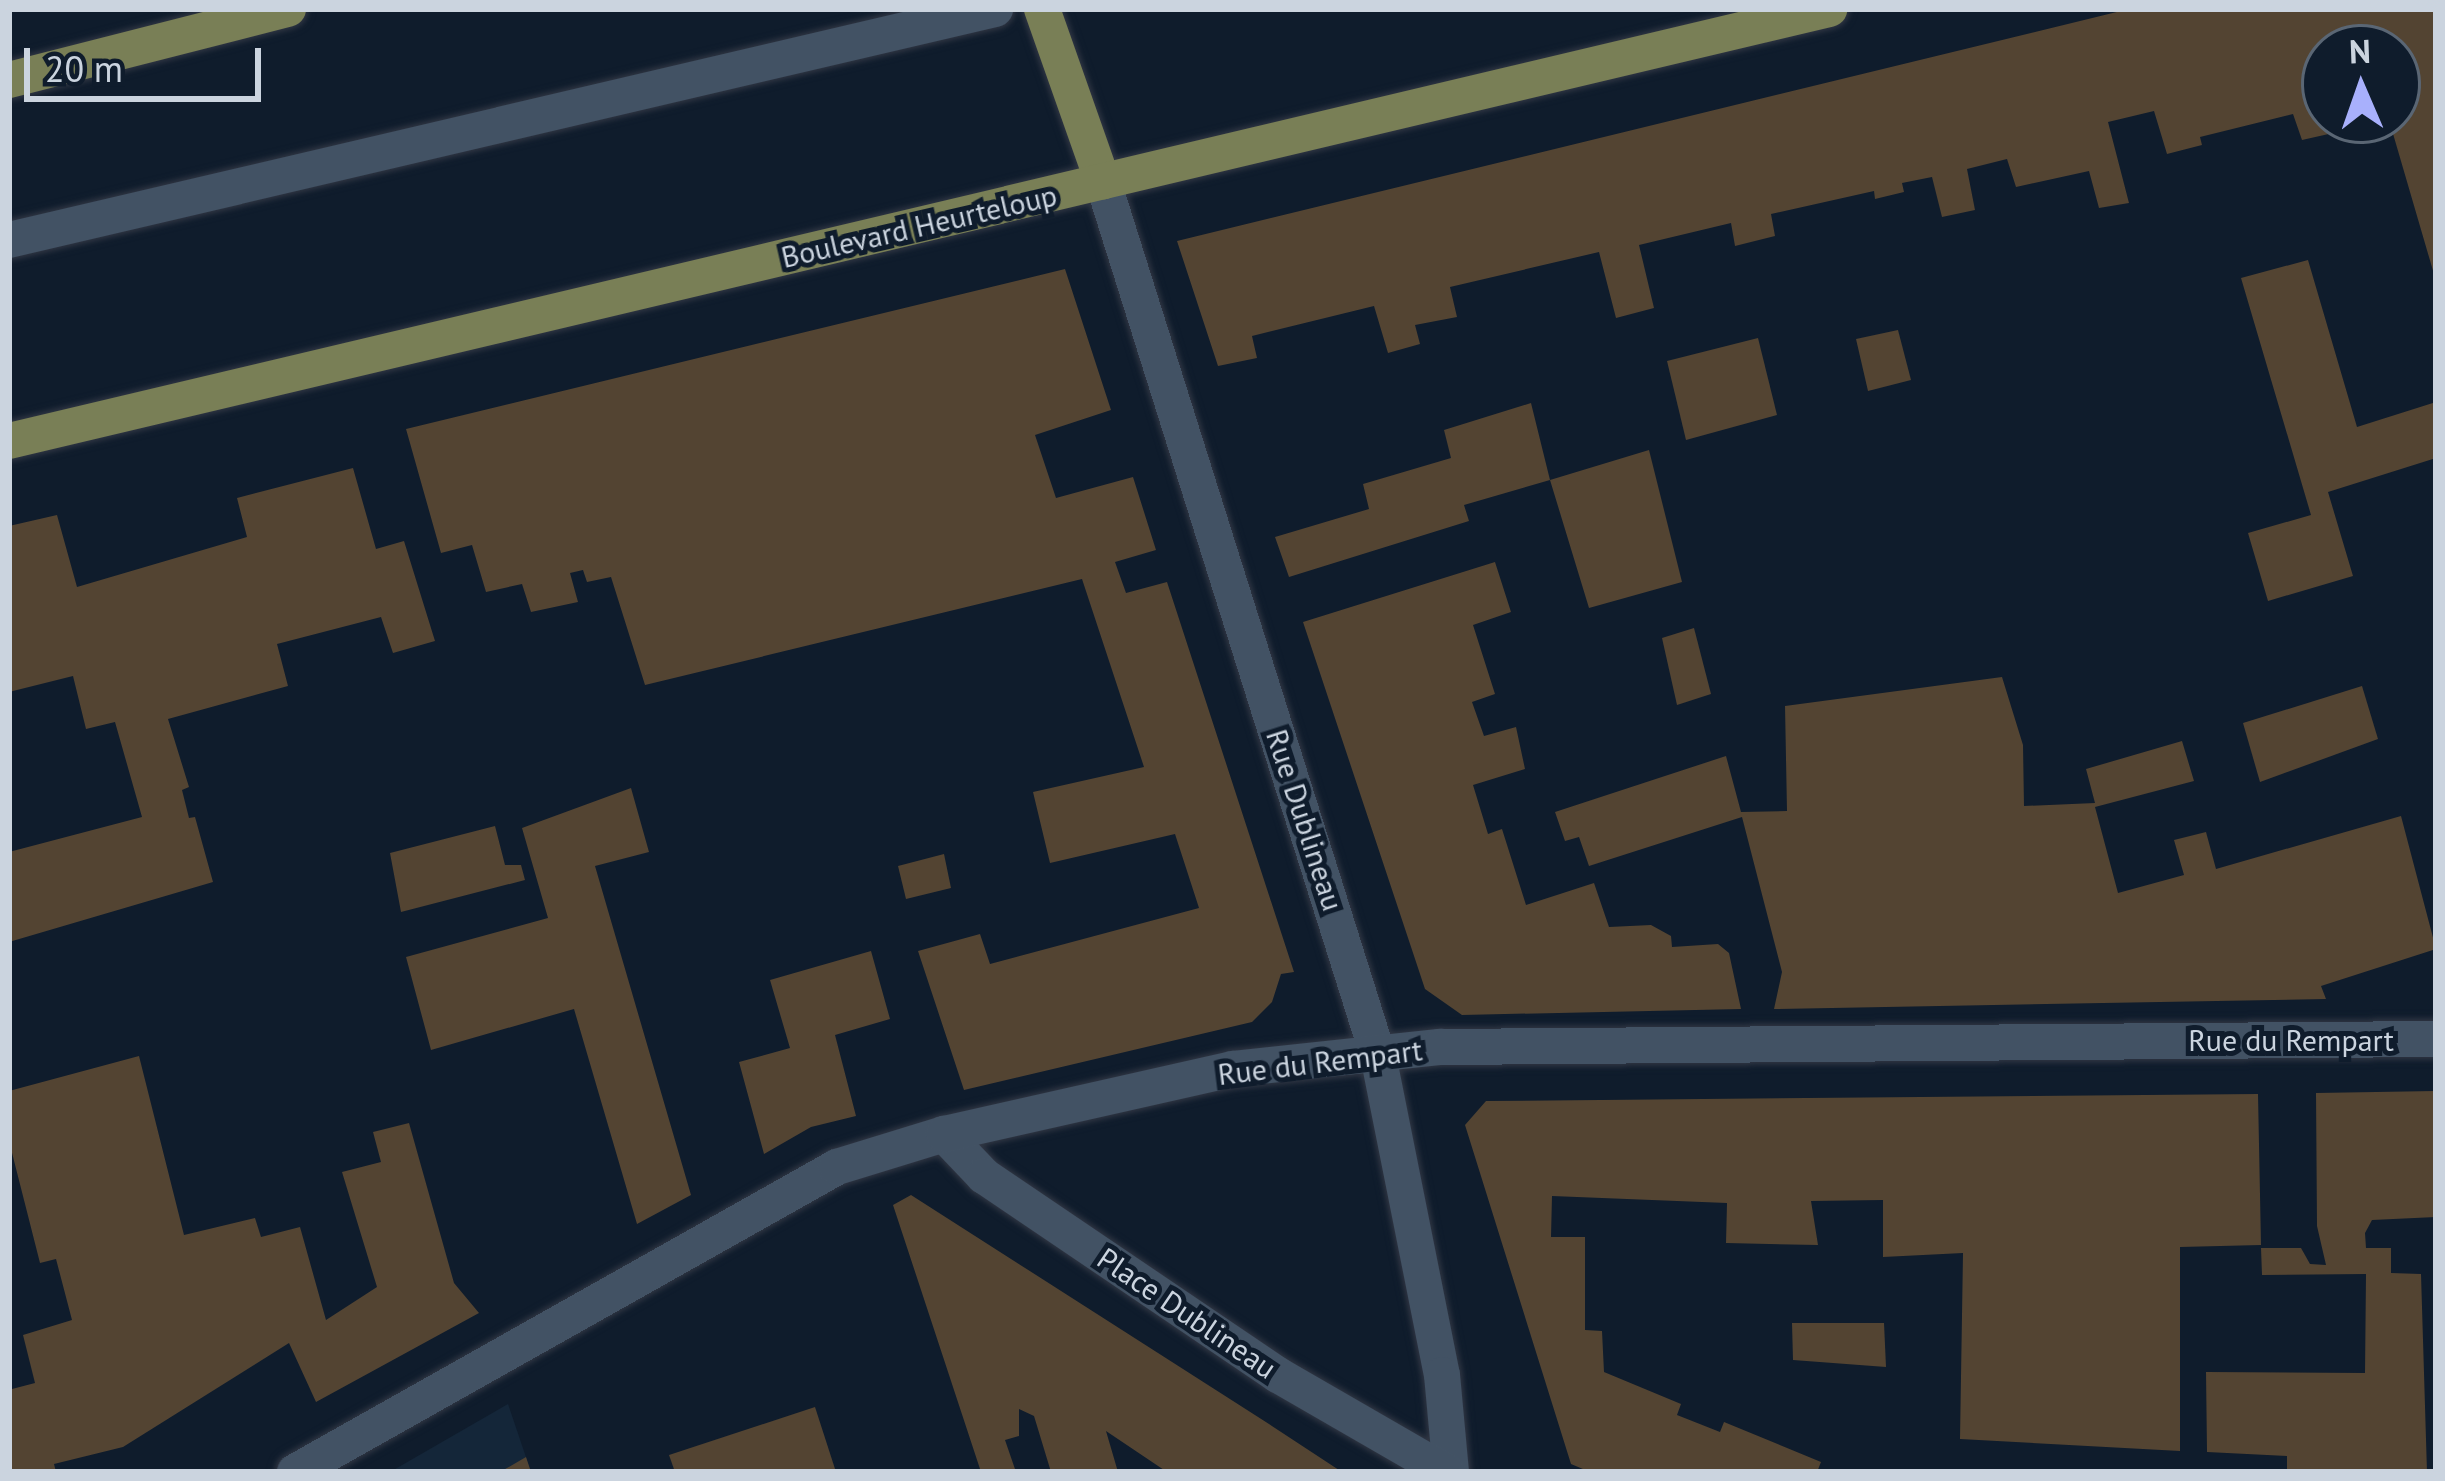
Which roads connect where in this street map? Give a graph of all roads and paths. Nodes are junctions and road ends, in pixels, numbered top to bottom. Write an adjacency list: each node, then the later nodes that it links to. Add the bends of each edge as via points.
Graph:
1 (288, 9): 5 (main road)
2 (995, 9): 7 (street)
3 (1042, 9): 6 (main road)
4 (1828, 9): 6 (main road, Boulevard Heurteloup)
5 (9, 80)
6 (1102, 182): 8 (main road, Boulevard Heurteloup); 10 (street, Rue Dublineau)
7 (9, 240)
8 (9, 441)
9 (2436, 1039): 10 (street, Rue du Rempart, via 1440,1047)
10 (1378, 1055): 11 (street, Rue du Rempart, via 1233,1069); 13 (street, Rue Dublineau, via 1442,1375)
11 (944, 1134): 12 (street, Rue du Rempart, via 803,1183); 13 (street, Place Dublineau, via 983,1176 1278,1376)
12 (295, 1472)
13 (1449, 1472)

